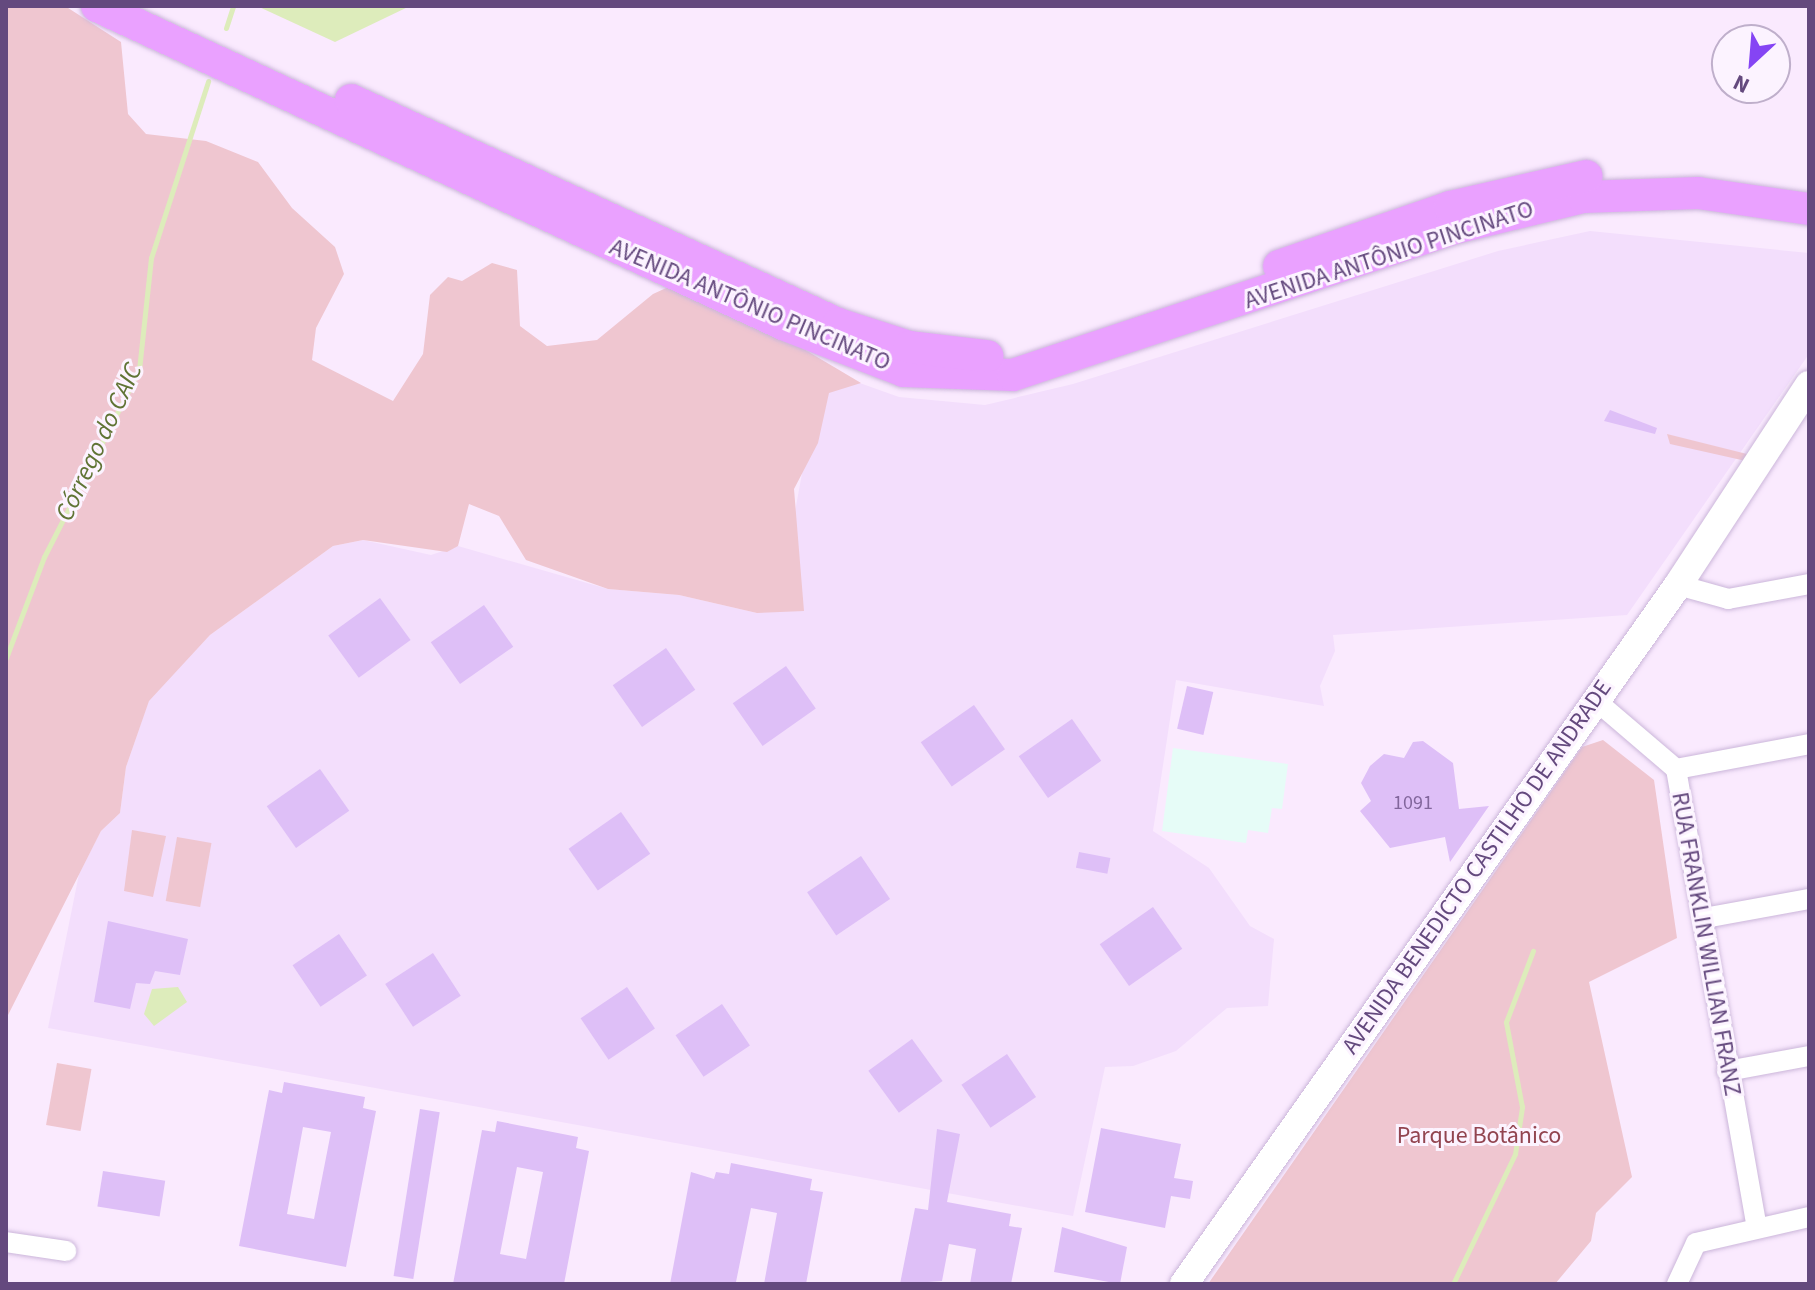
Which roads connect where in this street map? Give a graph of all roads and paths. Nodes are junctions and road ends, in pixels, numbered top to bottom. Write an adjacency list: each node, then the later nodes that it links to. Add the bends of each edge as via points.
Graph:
1 (97, 6): 4 (main road, AVENIDA ANTÔNIO PINCINATO, via 794,329 904,371 1013,375 1459,227 1583,197 1698,193)
2 (147, 6): 3 (main road, AVENIDA ANTÔNIO PINCINATO, via 838,324 944,354 982,357 1042,347 1520,186 1654,171)
3 (1809, 186)
4 (1809, 209)
5 (1809, 385): 7 (main road, AVENIDA BENEDICTO CASTILHO DE ANDRADE)
6 (1809, 411): 7 (main road, AVENIDA BENEDICTO CASTILHO DE ANDRADE)
7 (1769, 450): 9 (main road, AVENIDA BENEDICTO CASTILHO DE ANDRADE)
8 (1809, 584): 9 (street, via 1728,599)
9 (1678, 585): 10 (main road, AVENIDA BENEDICTO CASTILHO DE ANDRADE)
10 (1594, 699): 12 (street, RUA FRANKLIN WILLIAN FRANZ); 21 (main road, AVENIDA BENEDICTO CASTILHO DE ANDRADE)
11 (1809, 744): 12 (street)
12 (1676, 769): 14 (street, RUA FRANKLIN WILLIAN FRANZ)
13 (1809, 899): 14 (street)
14 (1704, 918): 16 (street, RUA FRANKLIN WILLIAN FRANZ)
15 (1809, 1056): 16 (street)
16 (1727, 1071): 18 (street, RUA FRANKLIN WILLIAN FRANZ)
17 (1809, 1217): 18 (street)
18 (1756, 1225): 22 (street, via 1696,1243)
19 (6, 1242): 20 (street)
20 (70, 1252)
21 (1184, 1284)
22 (1677, 1284)

